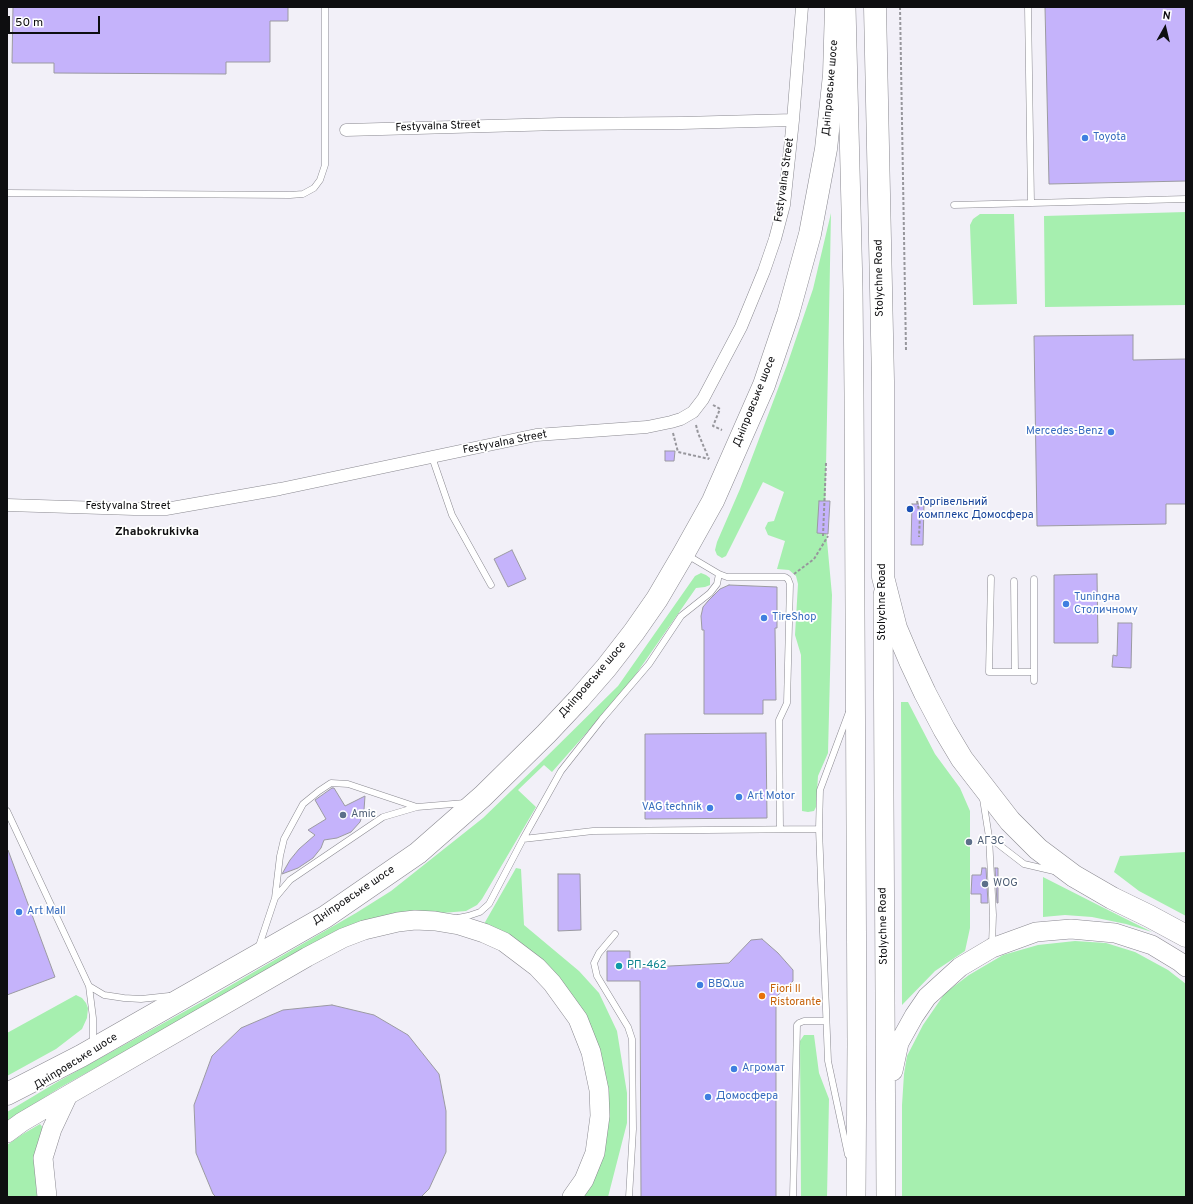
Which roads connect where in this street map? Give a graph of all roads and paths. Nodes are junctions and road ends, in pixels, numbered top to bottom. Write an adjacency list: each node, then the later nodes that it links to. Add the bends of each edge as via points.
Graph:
1 (325, 7): 10 (lane, via 324,165 320,180 314,188 304,194)
2 (802, 7): 8 (street, Festyvalna Street)
3 (836, 7): 26 (highway, Дніпровське шосе, via 834,75 826,148 810,234 788,314 764,385 740,442 713,501)
4 (846, 7): 37 (main road, via 853,297)
5 (875, 7): 28 (highway, Stolychne Road, via 883,381)
6 (900, 7): 14 (path)
7 (1028, 7): 12 (lane)
8 (793, 120): 9 (street, Festyvalna Street); 16 (street, Festyvalna Street, via 784,205 776,239 741,327 703,399)
9 (346, 130)
10 (7, 193)
11 (1186, 199): 12 (lane)
12 (1031, 203): 13 (lane)
13 (954, 205)
14 (906, 350)
15 (720, 409): 17 (path, via 713,426)
16 (693, 412): 18 (path, via 698,433 709,459 678,452); 19 (street, Festyvalna Street, via 681,419 647,427 536,435)
17 (722, 430)
18 (675, 439)
19 (432, 457): 22 (street, Festyvalna Street, via 280,490 166,509); 33 (lane, via 452,516)
20 (826, 463): 23 (path)
21 (917, 501): 25 (path, via 920,515)
22 (7, 505)
23 (823, 536)
24 (828, 536): 30 (path, via 814,559)
25 (919, 537)
26 (684, 553): 27 (lane); 39 (highway, Дніпровське шосе, via 657,599 606,668 568,711)
27 (719, 574): 30 (lane, via 727,577); 45 (lane, via 717,584 710,593 681,616 648,664 561,772)
28 (883, 577): 38 (highway, via 896,628 922,687 962,759); 60 (main road, Stolychne Road)
29 (991, 578): 34 (lane, via 989,672)
30 (788, 579): 42 (lane, via 790,584 787,703 779,720)
31 (1034, 579): 35 (lane)
32 (1014, 581): 34 (lane)
33 (491, 585)
34 (1015, 672): 35 (lane)
35 (1034, 672): 36 (lane)
36 (1034, 681)
37 (855, 696): 43 (lane, via 820,790); 63 (main road)
38 (981, 783): 44 (lane); 46 (highway, via 1010,821 1038,849)
39 (476, 802): 40 (lane); 52 (highway, Дніпровське шосе, via 418,853 325,917)
40 (417, 807): 47 (lane, via 383,817 290,880); 47 (lane, via 348,784 331,783 303,804 284,839)
41 (7, 811): 54 (lane)
42 (780, 829): 43 (lane); 45 (lane, via 593,831)
43 (819, 829): 56 (lane)
44 (989, 837): 46 (lane, via 1024,864); 51 (lane)
45 (523, 839): 48 (lane, via 485,909 468,916)
46 (1074, 876): 50 (highway)
47 (275, 898): 52 (lane)
48 (435, 921): 59 (main road, Дніпровське шосе, via 398,922 343,938); 65 (main road, Дніпровське шосе, via 484,932 504,942 537,967 578,1019 591,1052 599,1090 600,1116 595,1153 584,1180)
49 (615, 934): 66 (lane, via 594,963 597,976 628,1027 632,1039 633,1129)
50 (1186, 936)
51 (992, 948): 53 (main road, via 1036,932 1071,929 1115,933 1152,945); 60 (main road, via 960,967 927,997 899,1043)
52 (255, 957): 55 (highway, Дніпровське шосе)
53 (1186, 967)
54 (89, 986): 55 (lane, via 104,995 141,999); 57 (lane, via 92,1018)
55 (192, 992): 57 (highway, Дніпровське шосе)
56 (826, 1021): 63 (lane, via 830,1076); 67 (lane, via 804,1021 797,1025)
57 (88, 1052): 58 (highway); 61 (main road, Дніпровське шосе)
58 (7, 1094)
59 (68, 1095): 62 (main road, Дніпровське шосе); 64 (main road, via 42,1158)
60 (886, 1098): 68 (main road, Stolychne Road)
61 (7, 1106)
62 (7, 1133)
63 (856, 1194)
64 (47, 1197)
65 (572, 1197)
66 (629, 1197)
67 (793, 1197)
68 (886, 1197)

